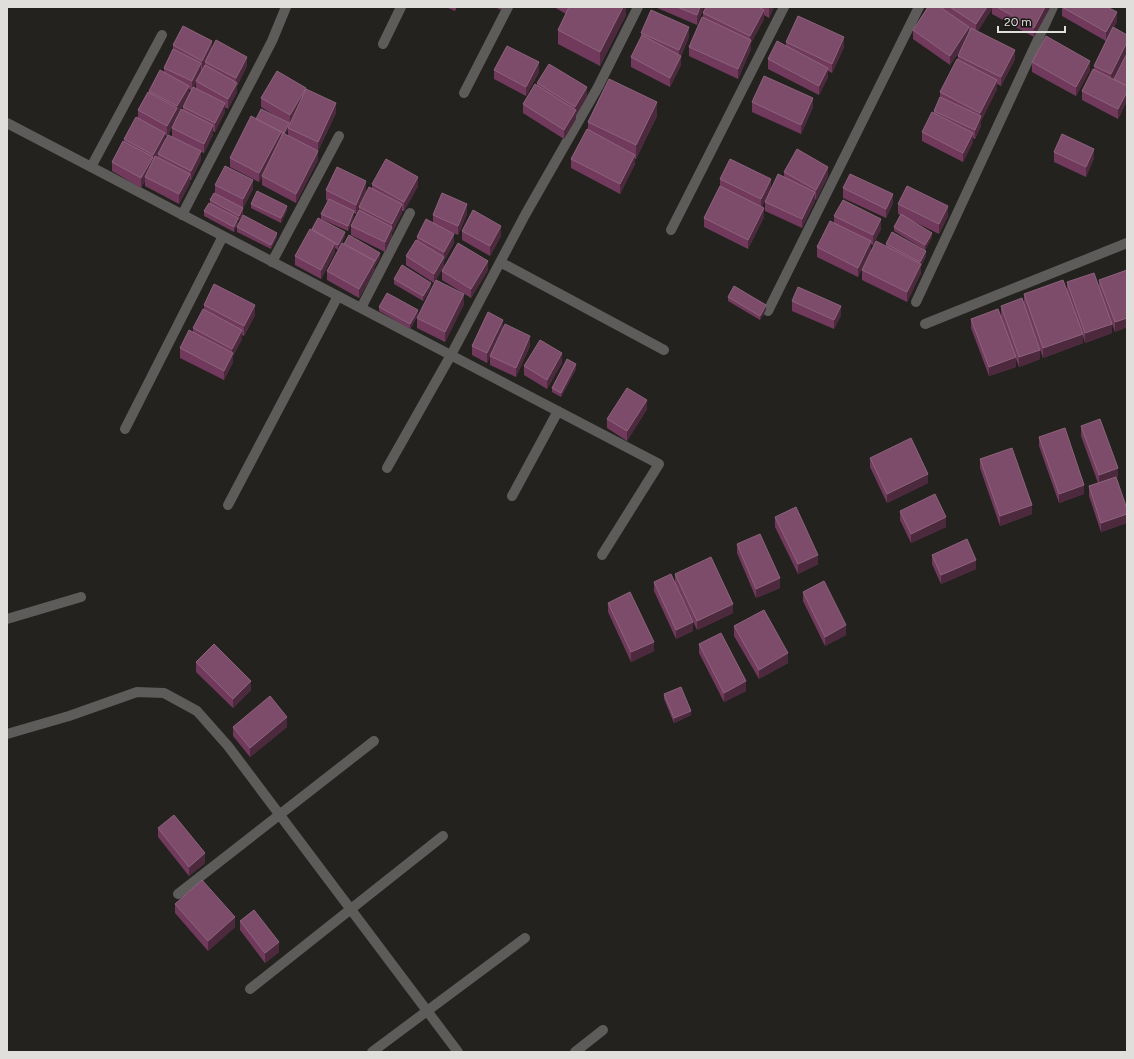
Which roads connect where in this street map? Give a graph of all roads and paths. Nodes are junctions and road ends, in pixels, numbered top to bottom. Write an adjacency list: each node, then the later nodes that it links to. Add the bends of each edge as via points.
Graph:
1 (286, 7): 15 (street, via 272,41)
2 (401, 7): 9 (street)
3 (508, 7): 10 (street)
4 (638, 7): 20 (street, via 598,86)
5 (784, 7): 16 (street)
6 (919, 7): 24 (street)
7 (1053, 7): 22 (street)
8 (162, 35): 13 (street)
9 (383, 44)
10 (464, 92)
11 (7, 123): 13 (street)
12 (339, 136): 19 (street)
13 (91, 167): 15 (street)
14 (410, 213): 23 (street)
15 (182, 215): 17 (street)
16 (671, 230)
17 (223, 236): 19 (street); 29 (street)
18 (1127, 243): 25 (street)
19 (272, 262): 21 (street)
20 (500, 262): 26 (street); 27 (street)
21 (338, 296): 23 (street); 32 (street)
22 (916, 302)
23 (361, 308): 27 (street)
24 (768, 311)
25 (925, 324)
26 (664, 350)
27 (451, 355): 28 (street); 30 (street)
28 (558, 411): 31 (street); 33 (street, via 660,464)
29 (125, 429)
30 (387, 468)
31 (512, 496)
32 (228, 505)
33 (602, 555)
34 (81, 597): 35 (street)
35 (7, 619)
36 (7, 734): 38 (street, via 69,716 136,692 164,693 197,711 228,746)
37 (374, 742): 38 (street)
38 (280, 815): 40 (street); 41 (street)
39 (443, 836): 41 (street)
40 (178, 894)
41 (351, 909): 43 (street); 44 (street)
42 (525, 938): 44 (street)
43 (250, 989)
44 (427, 1011): 46 (street); 47 (street)
45 (603, 1030): 48 (street)
46 (372, 1052)
47 (458, 1052)
48 (575, 1052)

